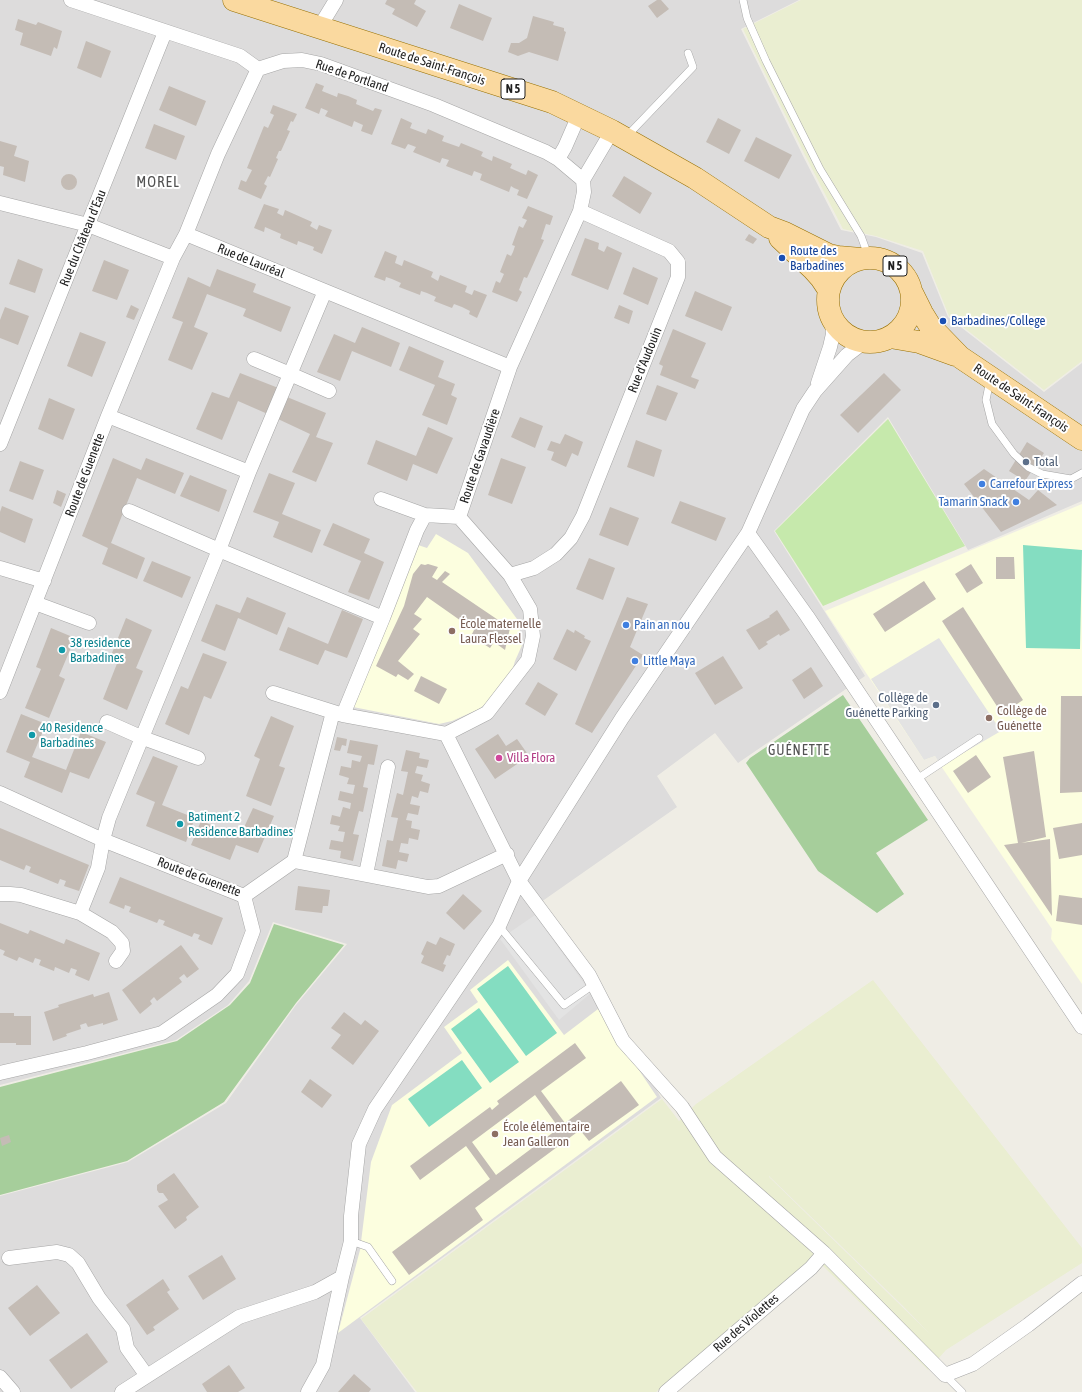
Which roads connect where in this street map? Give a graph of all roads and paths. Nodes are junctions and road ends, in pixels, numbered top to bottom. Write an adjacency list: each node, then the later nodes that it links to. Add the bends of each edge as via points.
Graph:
1 (71, 0): 6 (street)
2 (234, 0): 5 (main road, Route de Saint-François / N 5)
3 (336, 0): 5 (street)
4 (743, 0): 19 (lane, via 747,18 820,169 861,236)
5 (319, 28): 9 (main road, Route de Saint-François / N 5, via 552,102)
6 (166, 32): 8 (street, via 240,56); 15 (street, Rue du Château d'Eau)
7 (688, 53): 10 (lane, via 693,67)
8 (258, 69): 11 (street, Rue de Portland, via 283,61 302,60 321,64 434,105); 17 (street, via 218,154)
9 (579, 115): 10 (main road, Route de Saint-François / N 5); 11 (street)
10 (618, 135): 12 (street, Route de Gavaudière); 16 (main road, Route de Saint-François / N 5, via 695,178)
11 (558, 159): 12 (street, Rue de Portland)
12 (583, 180): 14 (street, Route de Gavaudière, via 584,192)
13 (0, 203): 15 (street)
14 (580, 211): 28 (street, Route de Gavaudière); 45 (street, Rue d'Audouin, via 670,252 678,262 678,277 583,516 571,538 556,554 534,568)
15 (88, 225): 18 (street); 35 (street, Rue du Château d'Eau)
16 (769, 227): 19 (main road, Route de Saint-François / N 5, via 829,255); 20 (main road, Route de Saint-François / N 5, via 813,269)
17 (186, 234): 18 (street); 21 (street, Rue de Lauréal)
18 (173, 258): 33 (street, Route de Guenette)
19 (865, 258): 20 (main road, N 5, via 837,273); 22 (main road, N 5, via 888,262 900,269 908,280)
20 (829, 290): 23 (main road, N 5, via 829,310)
21 (325, 291): 28 (street, Rue de Lauréal); 29 (street)
22 (912, 293): 24 (main road, N 5, via 908,319 901,329); 26 (main road, Route de Saint-François / N 5, via 930,326)
23 (832, 319): 25 (main road, N 5, via 845,334); 32 (street, via 833,334 830,347)
24 (890, 337): 25 (main road, N 5, via 878,342); 26 (main road, Route de Saint-François / N 5, via 920,342)
25 (864, 342): 32 (street, via 847,355)
26 (960, 356): 30 (main road, Route de Saint-François / N 5)
27 (254, 359): 29 (street)
28 (510, 366): 41 (street, Route de Gavaudière)
29 (290, 374): 31 (street); 36 (street)
30 (991, 376): 34 (main road, Route de Saint-François / N 5); 37 (lane, via 986,400 988,412 992,424 1014,454 1028,467 1042,474 1072,479)
31 (329, 391)
32 (815, 391): 42 (street, via 803,410)
33 (108, 416): 36 (street); 46 (street, Route de Guenette)
34 (1082, 439)
35 (0, 444)
36 (249, 472): 43 (street)
37 (1082, 473)
38 (381, 499): 40 (street)
39 (129, 511): 43 (street)
40 (425, 515): 41 (street); 48 (street)
41 (459, 517): 45 (street, Route de Gavaudière)
42 (748, 533): 59 (street, via 807,616); 65 (street, via 622,718)
43 (219, 550): 48 (street); 55 (street)
44 (0, 568): 46 (street)
45 (510, 575): 54 (street, Route de Gavaudière, via 530,609 533,636 528,660 487,713)
46 (44, 581): 47 (street, Route de Guenette)
47 (35, 603): 49 (street); 50 (street, Route de Guenette)
48 (383, 618): 52 (street)
49 (89, 623)
50 (0, 692)
51 (273, 693): 52 (street)
52 (338, 713): 54 (street); 63 (street)
53 (107, 722): 55 (street)
54 (446, 734): 62 (street)
55 (143, 738): 57 (street); 61 (street, via 109,818)
56 (979, 738): 59 (lane)
57 (198, 758)
58 (388, 767): 64 (street)
59 (916, 780): 72 (street)
60 (0, 793): 61 (street, Route de Guenette)
61 (103, 840): 67 (street, Route de Guenette); 68 (street, via 98,868)
62 (507, 854): 64 (street, via 439,886 428,887); 65 (street)
63 (294, 861): 64 (street); 67 (street, Route de Guenette)
64 (366, 874)
65 (519, 881): 69 (street); 71 (street, via 589,975)
66 (0, 894): 68 (street, via 21,895)
67 (244, 896): 73 (street, via 253,931 237,974 217,995 162,1033)
68 (80, 913): 70 (street, via 112,932 122,943 123,951)
69 (499, 926): 71 (lane, via 564,1005); 74 (street, via 375,1110 359,1144 351,1216)
70 (116, 961)
71 (593, 985): 75 (street, via 623,1041 682,1107 715,1157)
72 (1082, 1027)
73 (0, 1073)
74 (351, 1241): 77 (street); 78 (lane, via 368,1247)
75 (824, 1253): 80 (street); 86 (street, Rue des Violettes, via 811,1268)
76 (10, 1258): 81 (street, via 57,1252 69,1255 123,1329 127,1348)
77 (342, 1277): 81 (street, via 315,1292 239,1317); 85 (street, via 323,1365)
78 (392, 1281)
79 (1082, 1283): 80 (street, via 973,1364)
80 (946, 1375): 87 (lane)
81 (147, 1376): 84 (street)
82 (0, 1377): 83 (street)
83 (13, 1392)
84 (122, 1392)
85 (308, 1392)
86 (666, 1392)
87 (962, 1392)

